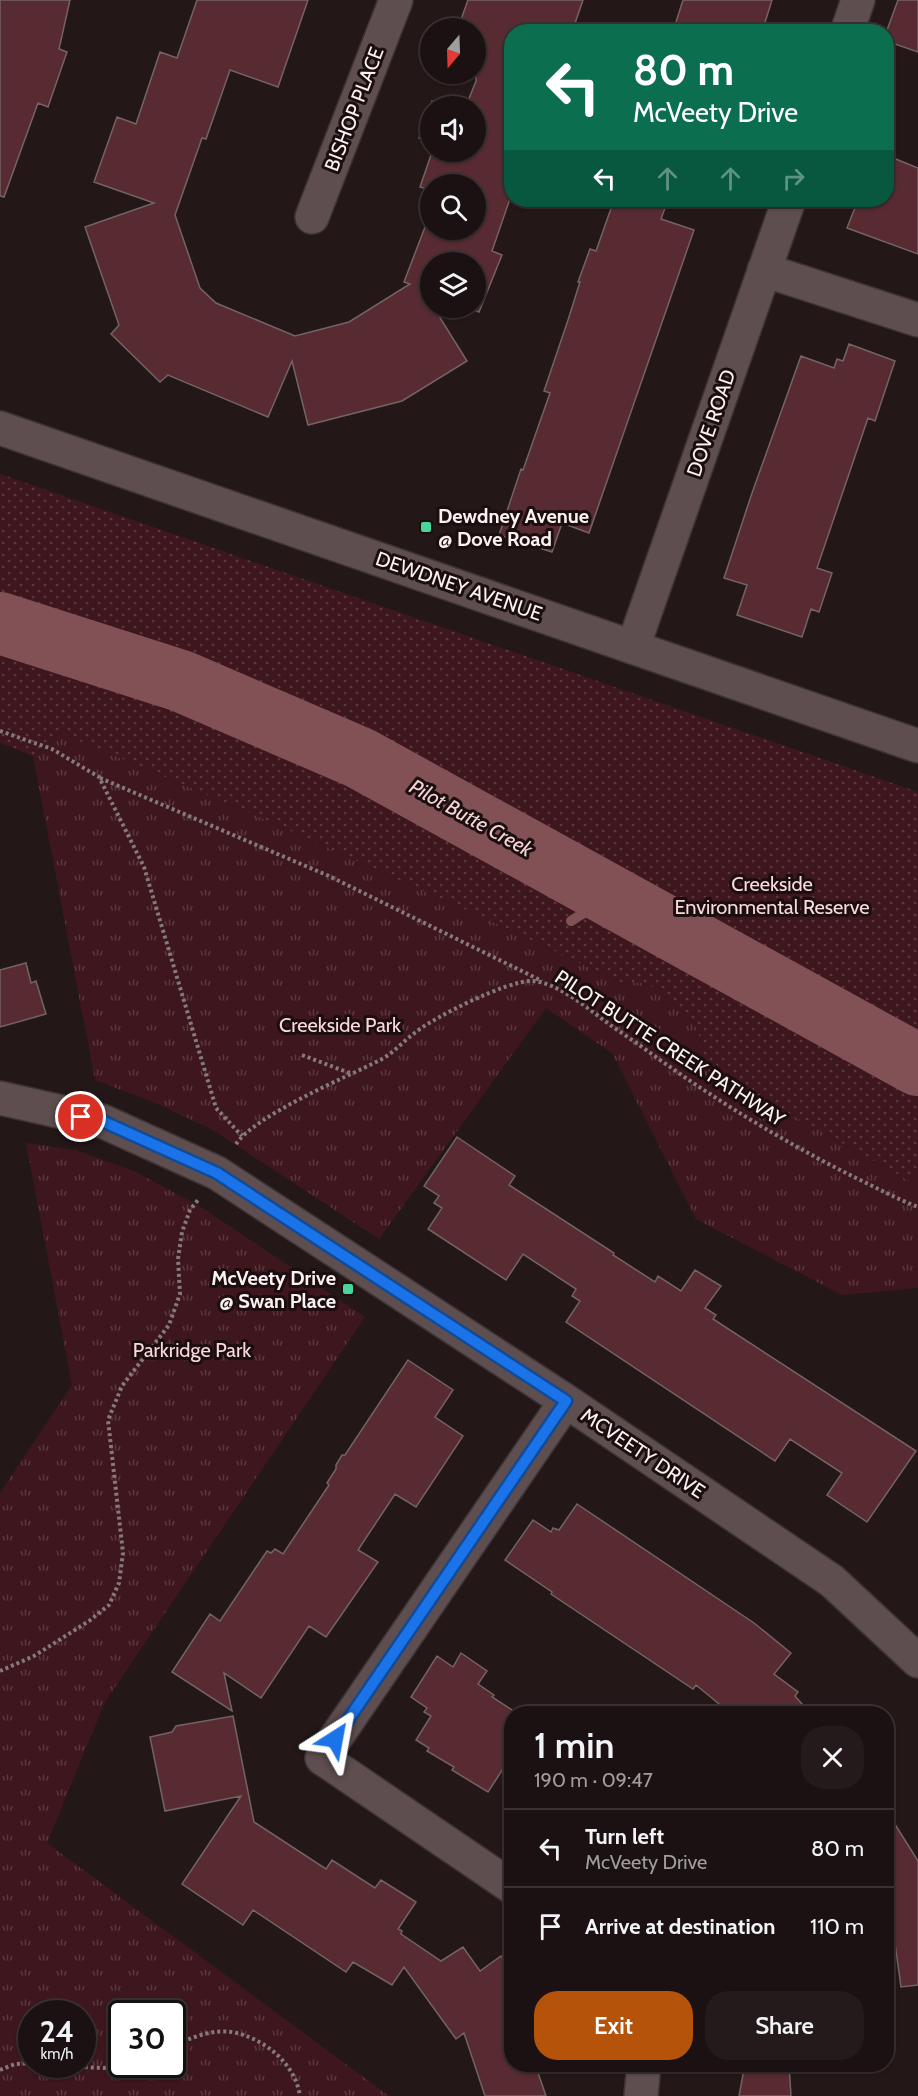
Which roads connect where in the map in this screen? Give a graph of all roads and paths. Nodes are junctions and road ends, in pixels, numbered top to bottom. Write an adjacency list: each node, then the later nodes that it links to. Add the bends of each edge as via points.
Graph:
1 (396, 0): 5 (street, BISHOP PLACE)
2 (858, 0): 3 (street)
3 (850, 24)
4 (786, 207): 6 (street, DOVE ROAD)
5 (312, 217)
6 (764, 270): 7 (street); 9 (street, DOVE ROAD)
7 (918, 320)
8 (0, 428): 9 (street, DEWDNEY AVENUE)
9 (633, 646): 11 (street, DEWDNEY AVENUE)
10 (0, 730): 12 (path, via 52,749)
11 (918, 746)
12 (99, 777): 13 (path, via 329,876); 17 (path, via 144,867 216,1108)
13 (549, 985): 15 (path, PILOT BUTTE CREEK PATHWAY, via 532,981 514,983 435,1017 389,1055); 19 (path, PILOT BUTTE CREEK PATHWAY, via 765,1128 824,1162)
14 (302, 1055): 15 (path)
15 (352, 1074): 17 (path, PILOT BUTTE CREEK PATHWAY, via 312,1093)
16 (0, 1098): 18 (street, MCVEETY DRIVE, via 102,1121)
17 (242, 1136): 18 (path, PILOT BUTTE CREEK PATHWAY)
18 (217, 1173): 20 (street, MCVEETY DRIVE); 22 (path, PILOT BUTTE CREEK PATHWAY, via 190,1210 182,1232 178,1259 180,1293 169,1325 122,1386 108,1420 123,1553 109,1605 34,1656)
19 (918, 1207)
20 (566, 1401): 21 (street, MCVEETY DRIVE, via 832,1581); 23 (street, via 322,1758)
21 (918, 1661)
22 (0, 1671)
23 (504, 1882)
24 (186, 2040): 28 (path, via 230,2032 250,2037 285,2062 299,2085)
25 (18, 2064): 26 (path)
26 (0, 2070)
27 (643, 2072): 29 (street)
28 (300, 2096)
29 (641, 2096)

